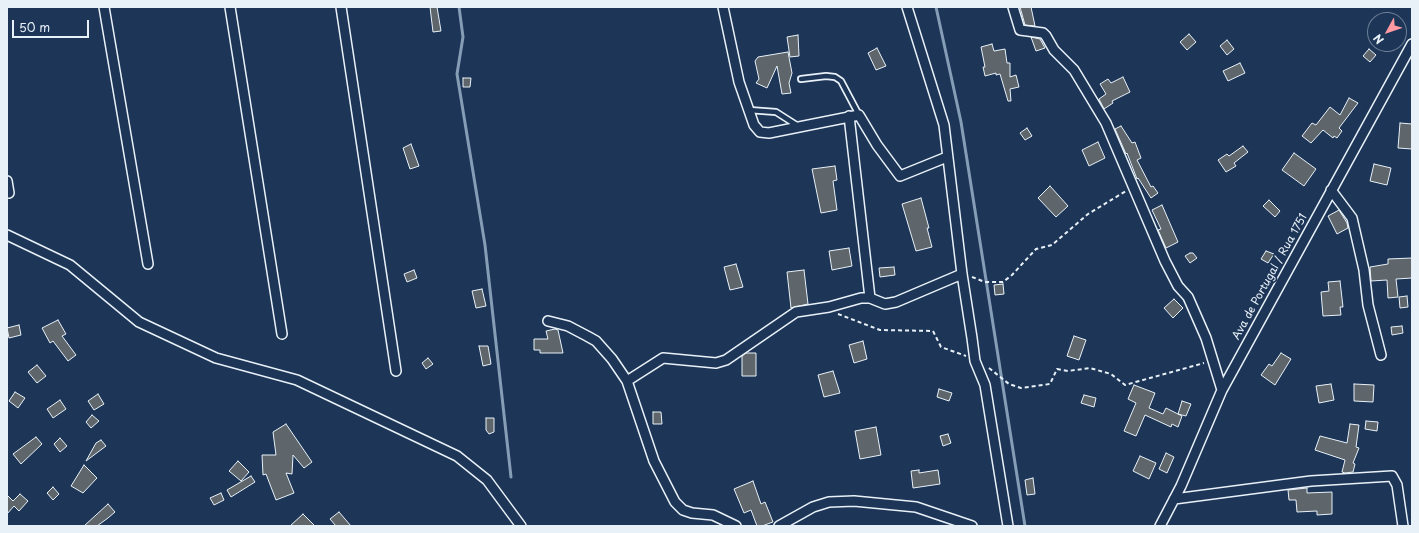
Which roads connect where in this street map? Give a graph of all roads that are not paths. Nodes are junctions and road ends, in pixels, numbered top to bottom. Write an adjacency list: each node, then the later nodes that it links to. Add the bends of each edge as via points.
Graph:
1 (104, 7): 18 (street)
2 (230, 7): 22 (street)
3 (340, 7): 24 (street)
4 (723, 7): 9 (street, via 739,82)
5 (907, 7): 13 (street, via 939,104)
6 (1013, 7): 26 (street, via 1020,30 1043,33 1054,50 1074,70 1106,123 1173,277 1188,296 1206,338)
7 (1412, 46): 15 (street, Ava de Portugal / Rua 1751)
8 (801, 79): 10 (lane, via 835,77 841,81)
9 (749, 110): 12 (lane, via 776,112); 12 (street, via 754,125 760,132 769,133)
10 (860, 115): 11 (street); 13 (street, via 877,145 900,176)
11 (849, 116): 12 (street); 20 (street)
12 (798, 126)
13 (947, 157): 19 (street)
14 (7, 181): 16 (street)
15 (1331, 190): 23 (street, via 1352,218 1364,270 1368,305); 26 (street, Ava de Portugal / Rua 1751)
16 (9, 193)
17 (7, 235): 28 (street, via 70,265 139,322 216,358 297,380 457,456 487,480)
18 (148, 264)
19 (962, 274): 20 (street, via 896,302 885,304); 32 (street, via 975,359 985,384)
20 (870, 298): 25 (street, via 791,314 726,360 716,363 663,358)
21 (548, 321): 25 (street, via 568,326 596,341)
22 (282, 334)
23 (1381, 356)
24 (396, 371)
25 (627, 381): 29 (street, via 654,461 675,502 683,510 713,515)
26 (1222, 390): 27 (street, Ava de Portugal / Rua 1751)
27 (1174, 498): 33 (street, Ava de Portugal / Rua 1751); 34 (street, via 1310,481 1392,476 1397,485)
28 (521, 526)
29 (736, 526)
30 (778, 526): 31 (street, via 823,504 854,501 916,507)
31 (972, 526)
32 (1008, 526)
33 (1160, 526)
34 (1403, 526)

